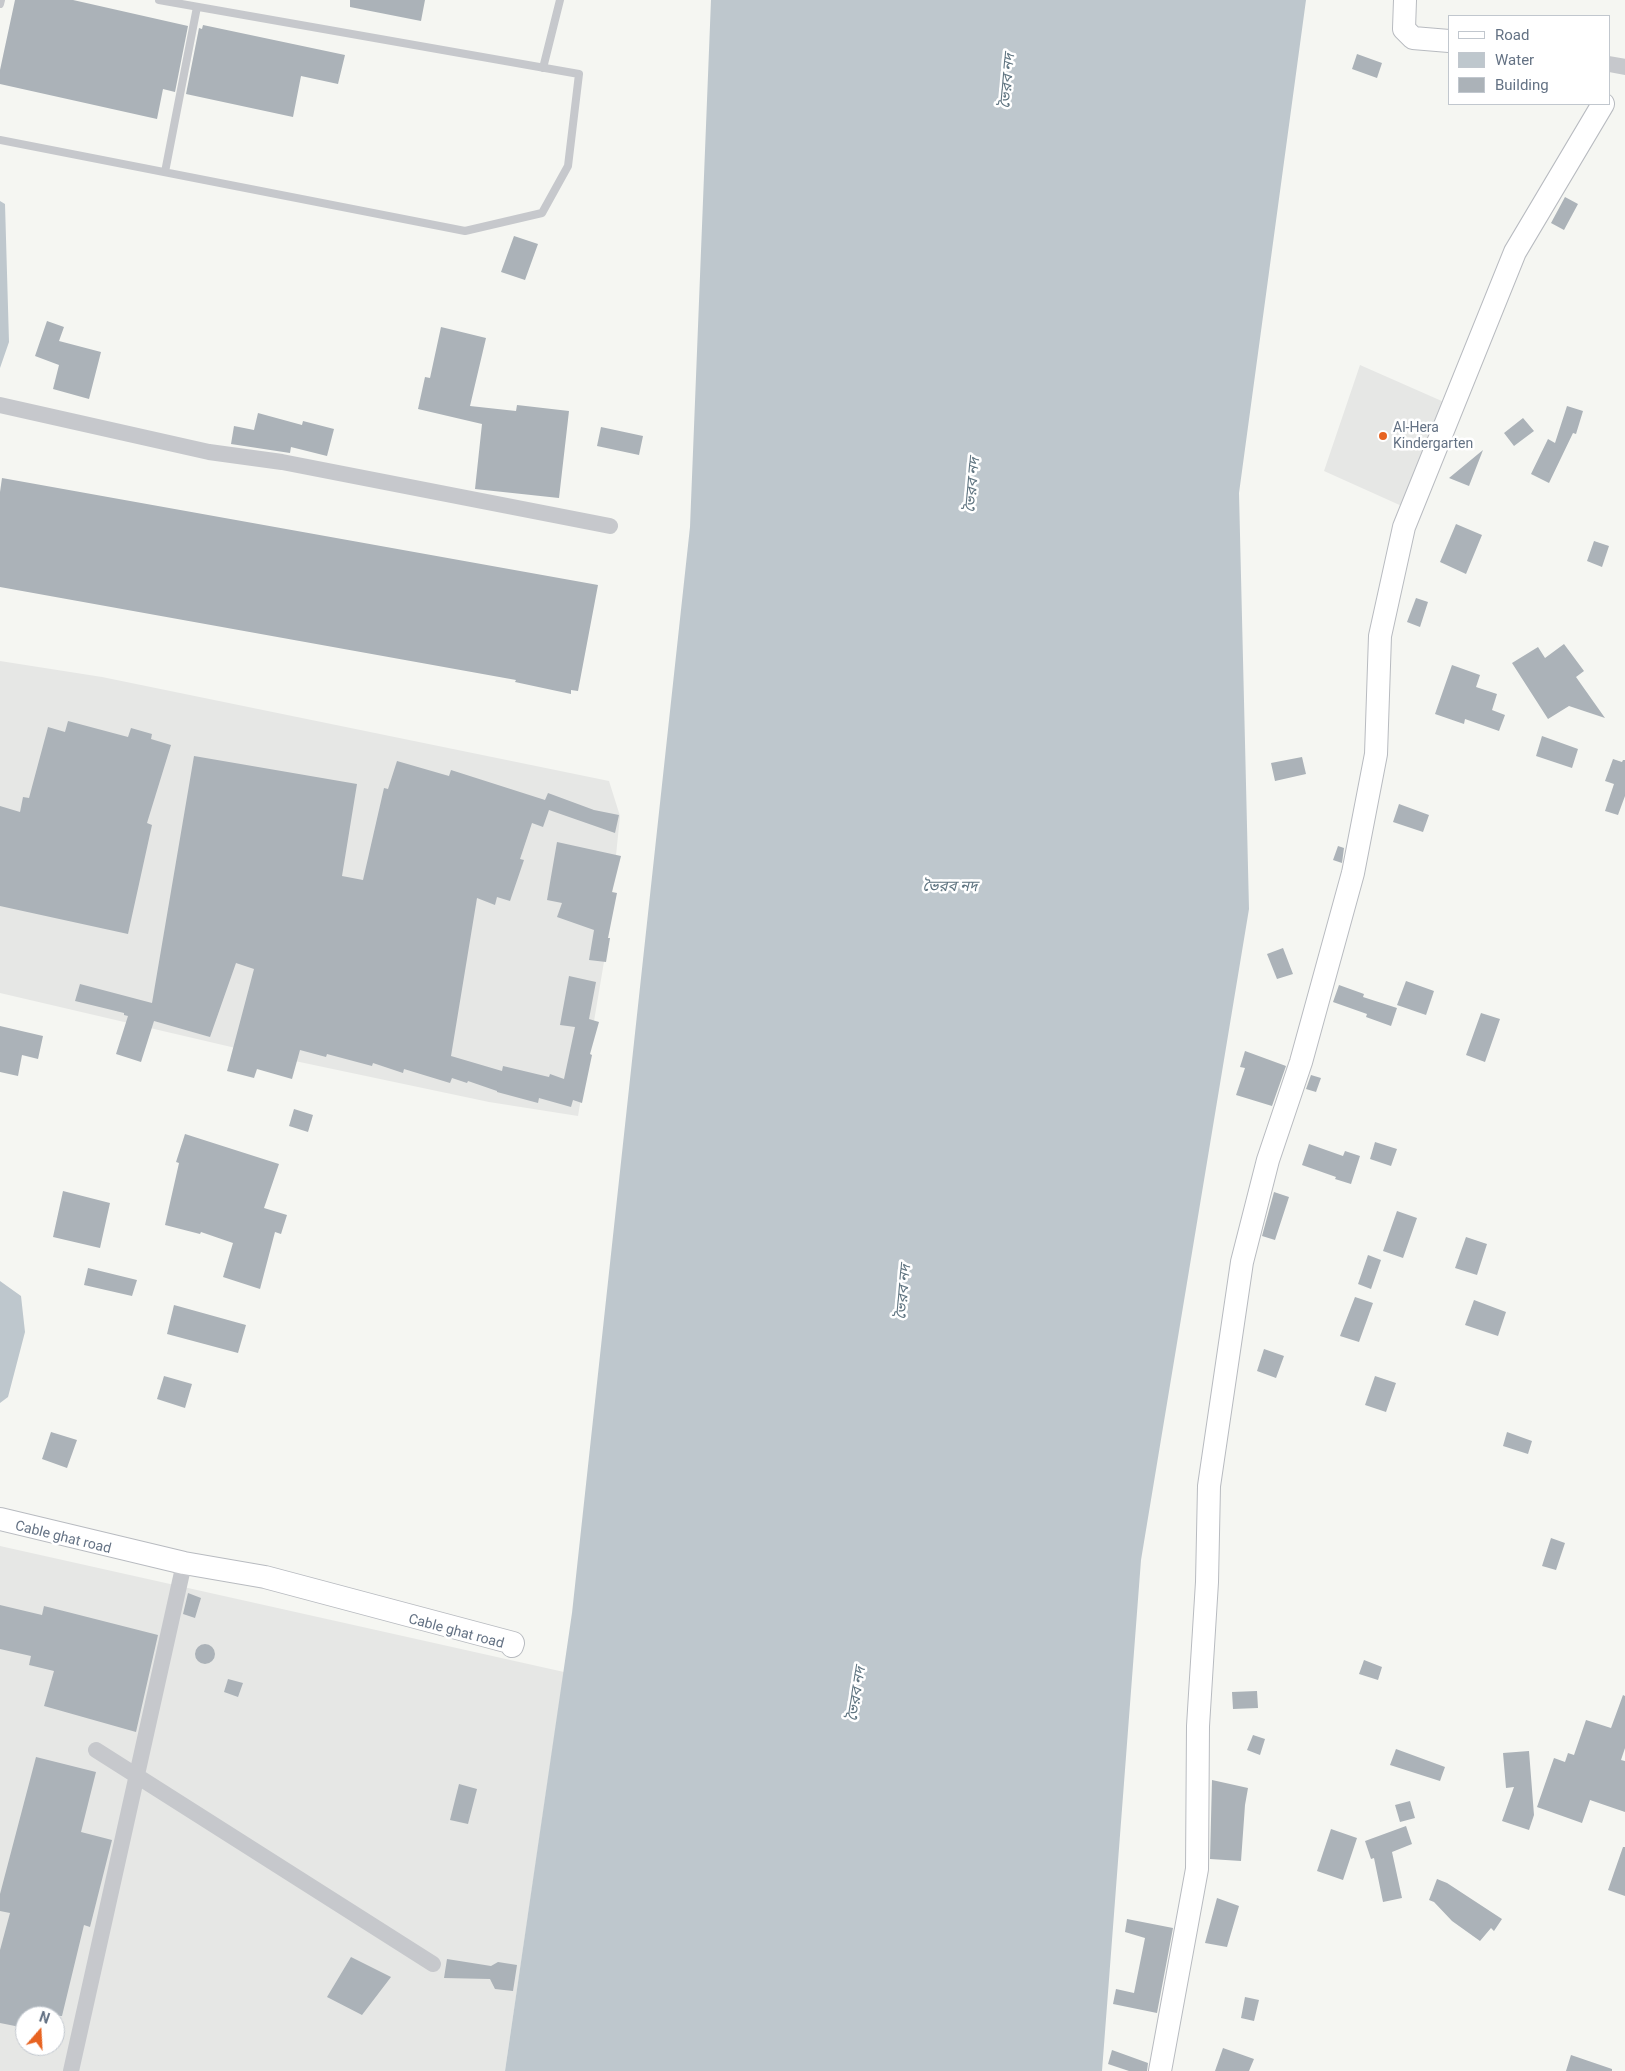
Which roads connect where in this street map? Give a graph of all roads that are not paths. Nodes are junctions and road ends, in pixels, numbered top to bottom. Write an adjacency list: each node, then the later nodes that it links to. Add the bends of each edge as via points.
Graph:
1 (1, 0): 5 (lane)
2 (159, 0): 6 (lane)
3 (560, 0): 10 (lane)
4 (1405, 0): 7 (street, via 1404,29 1413,38)
5 (0, 4)
6 (197, 7): 10 (lane); 13 (lane)
7 (1448, 41)
8 (1610, 64): 9 (street)
9 (1625, 67)
10 (543, 68): 13 (lane, via 579,74 568,166 542,213 465,232)
11 (1602, 105): 23 (street, via 1514,252 1404,526 1380,636 1376,754 1353,873 1301,1062 1268,1160 1242,1262 1209,1486 1198,1726 1197,1869)
12 (0, 140): 13 (lane)
13 (165, 172)
14 (0, 405): 15 (street, via 209,452 282,462)
15 (610, 526)
16 (0, 1518): 18 (street, Cable ghat road, via 184,1563 265,1577 513,1643 512,1646 266,1581)
17 (0, 1523): 18 (street, Cable ghat road)
18 (183, 1568): 20 (street)
19 (96, 1750): 20 (street)
20 (135, 1775): 21 (street); 22 (street)
21 (433, 1964)
22 (71, 2071)
23 (1160, 2071)

